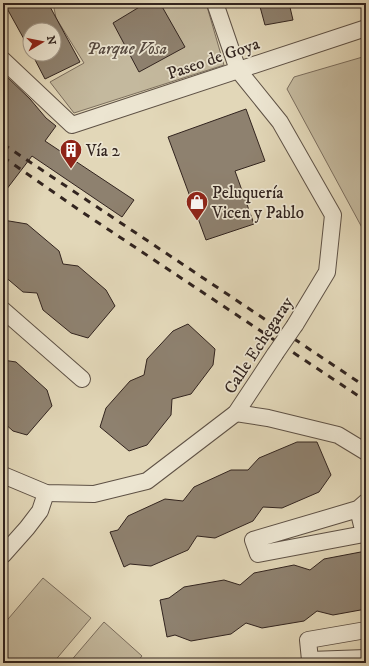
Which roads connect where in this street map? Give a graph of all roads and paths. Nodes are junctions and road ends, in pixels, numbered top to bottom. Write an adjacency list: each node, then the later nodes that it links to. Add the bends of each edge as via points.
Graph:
1 (215, 3): 4 (street, Calle Echegaray)
2 (366, 28): 4 (street, Paseo de Goya)
3 (3, 60): 4 (street, Paseo de Goya, via 72,125)
4 (238, 70): 7 (street, Calle Echegaray, bridge, via 280,122 333,215 327,272 295,325)
5 (3, 310): 6 (street)
6 (82, 379)
7 (236, 412): 8 (street, via 338,435); 10 (street, Calle Echegaray, via 147,481 94,494)
8 (366, 452)
9 (3, 475): 10 (street, Calle Echegaray)
10 (46, 493): 12 (street, via 40,511)
11 (362, 506): 11 (street, via 253,540 258,554 364,534)
12 (3, 555)
13 (366, 630): 14 (street, via 308,640 310,660)
14 (366, 658)

